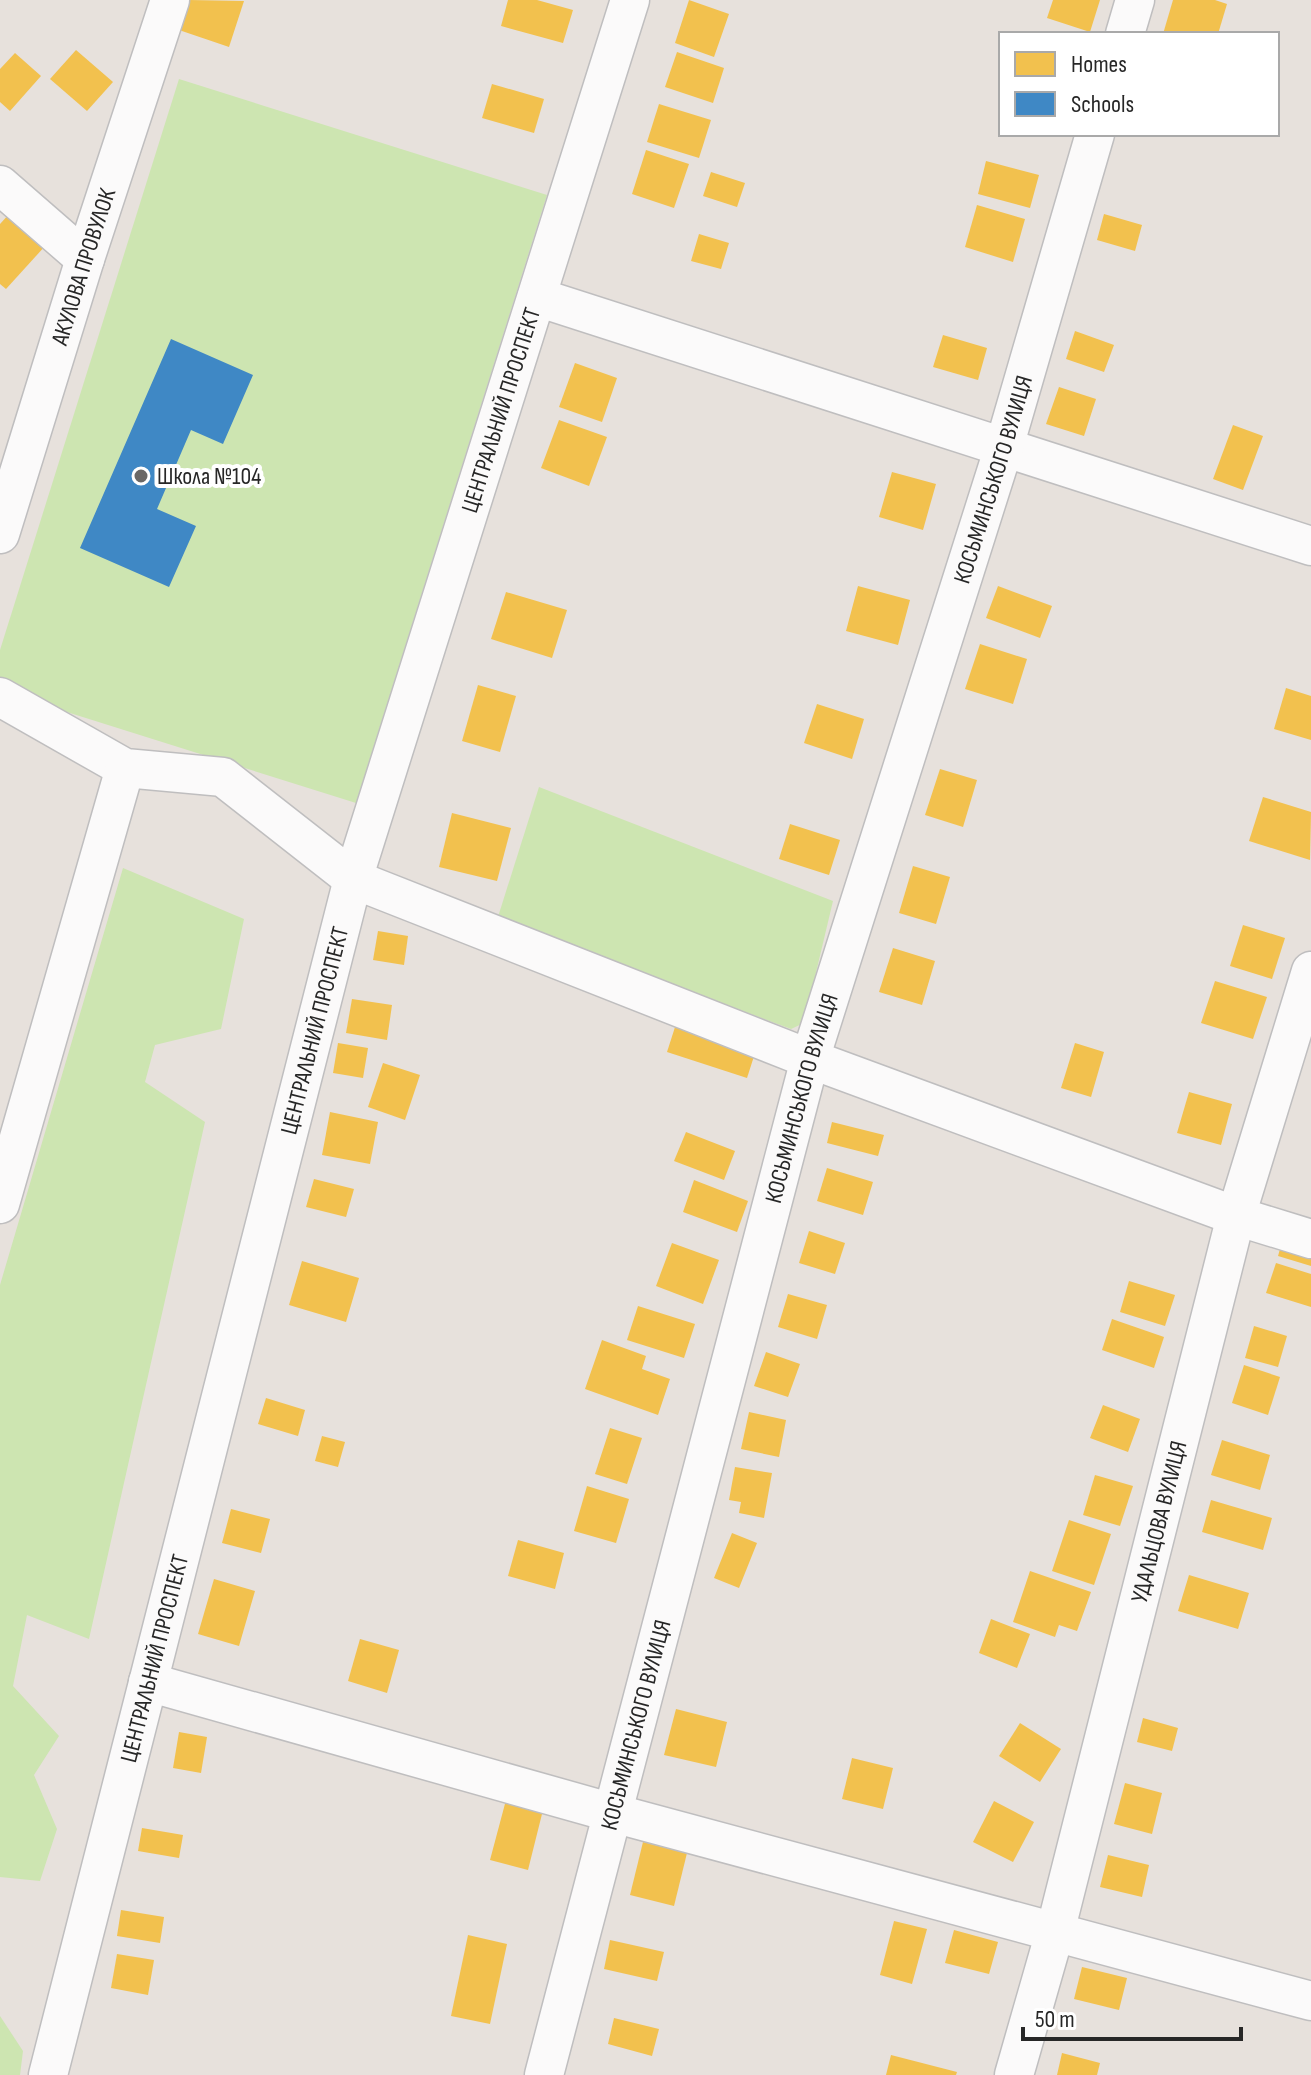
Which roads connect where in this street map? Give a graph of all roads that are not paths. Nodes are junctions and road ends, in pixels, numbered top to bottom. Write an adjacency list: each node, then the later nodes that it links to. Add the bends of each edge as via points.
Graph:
1 (170, 0): 7 (street, АКУЛОВА ПРОВУЛОК)
2 (630, 0): 8 (street, ЦЕНТРАЛЬНИЙ ПРОСПЕКТ)
3 (1135, 0): 4 (street)
4 (1126, 32)
5 (1094, 136): 9 (street, КОСЬМИНСЬКОГО ВУЛИЦЯ)
6 (0, 185): 7 (street)
7 (85, 259): 10 (street, АКУЛОВА ПРОВУЛОК)
8 (537, 297): 9 (street); 14 (street, ЦЕНТРАЛЬНИЙ ПРОСПЕКТ)
9 (1004, 447): 11 (street); 16 (street, КОСЬМИНСЬКОГО ВУЛИЦЯ)
10 (0, 534)
11 (1311, 546)
12 (0, 697): 13 (street)
13 (125, 768): 14 (street, via 223,777); 17 (street)
14 (353, 879): 16 (street); 20 (street, ЦЕНТРАЛЬНИЙ ПРОСПЕКТ)
15 (1311, 971): 18 (street, УДАЛЬЦОВА ВУЛИЦЯ)
16 (810, 1059): 18 (street); 21 (street, КОСЬМИНСЬКОГО ВУЛИЦЯ)
17 (0, 1204)
18 (1236, 1216): 19 (street); 22 (street, УДАЛЬЦОВА ВУЛИЦЯ)
19 (1311, 1239)
20 (148, 1682): 21 (street); 24 (street, ЦЕНТРАЛЬНИЙ ПРОСПЕКТ)
21 (613, 1813): 22 (street); 25 (street, КОСЬМИНСЬКОГО ВУЛИЦЯ)
22 (1055, 1932): 23 (street); 26 (street, УДАЛЬЦОВА ВУЛИЦЯ)
23 (1311, 2001)
24 (48, 2075)
25 (544, 2075)
26 (1014, 2075)

